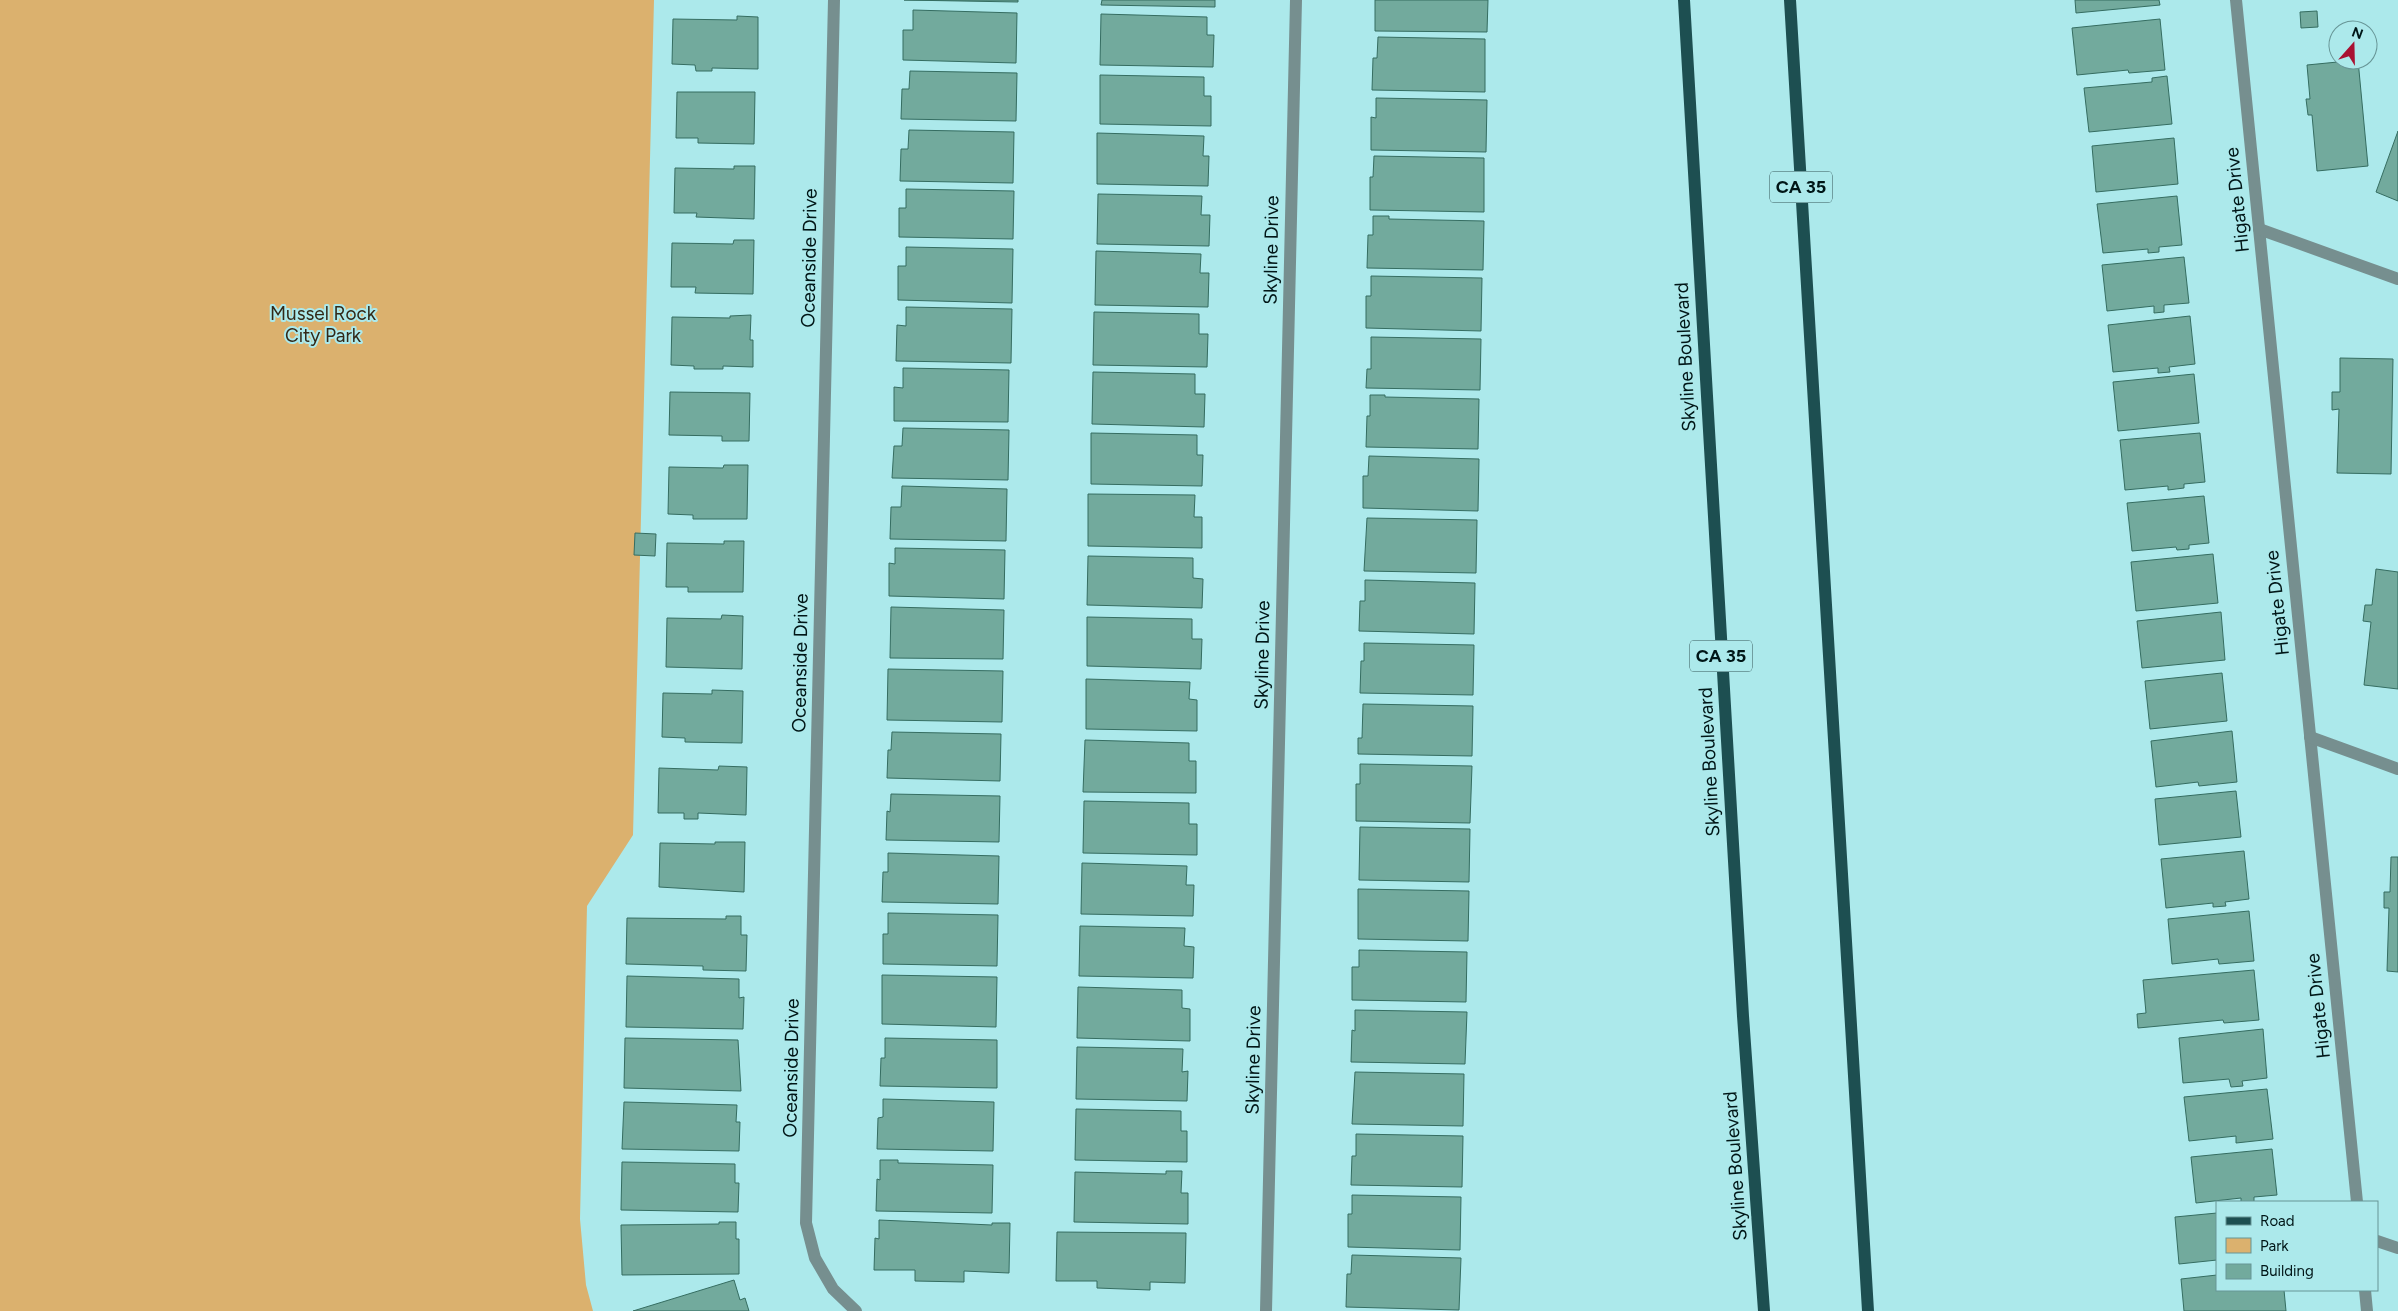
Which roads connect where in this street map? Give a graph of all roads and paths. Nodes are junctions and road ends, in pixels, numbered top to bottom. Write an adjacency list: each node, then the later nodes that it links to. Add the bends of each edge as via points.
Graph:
1 (834, 0): 14 (street, Oceanside Drive, via 806,1222 815,1258 833,1289)
2 (1296, 0): 15 (street, Skyline Drive)
3 (1684, 0): 16 (main road, Skyline Boulevard / CA 35, via 1743,1016)
4 (1790, 0): 17 (main road, CA 35)
5 (2236, 0): 6 (street, Higate Drive)
6 (2259, 229): 7 (street); 8 (street, Higate Drive)
7 (2398, 279)
8 (2310, 737): 9 (street); 10 (street, Higate Drive)
9 (2398, 769)
10 (2356, 1201)
11 (2378, 1241): 12 (street)
12 (2398, 1248)
13 (2365, 1291): 18 (street)
14 (856, 1311)
15 (1266, 1311)
16 (1764, 1311)
17 (1868, 1311)
18 (2367, 1311)

